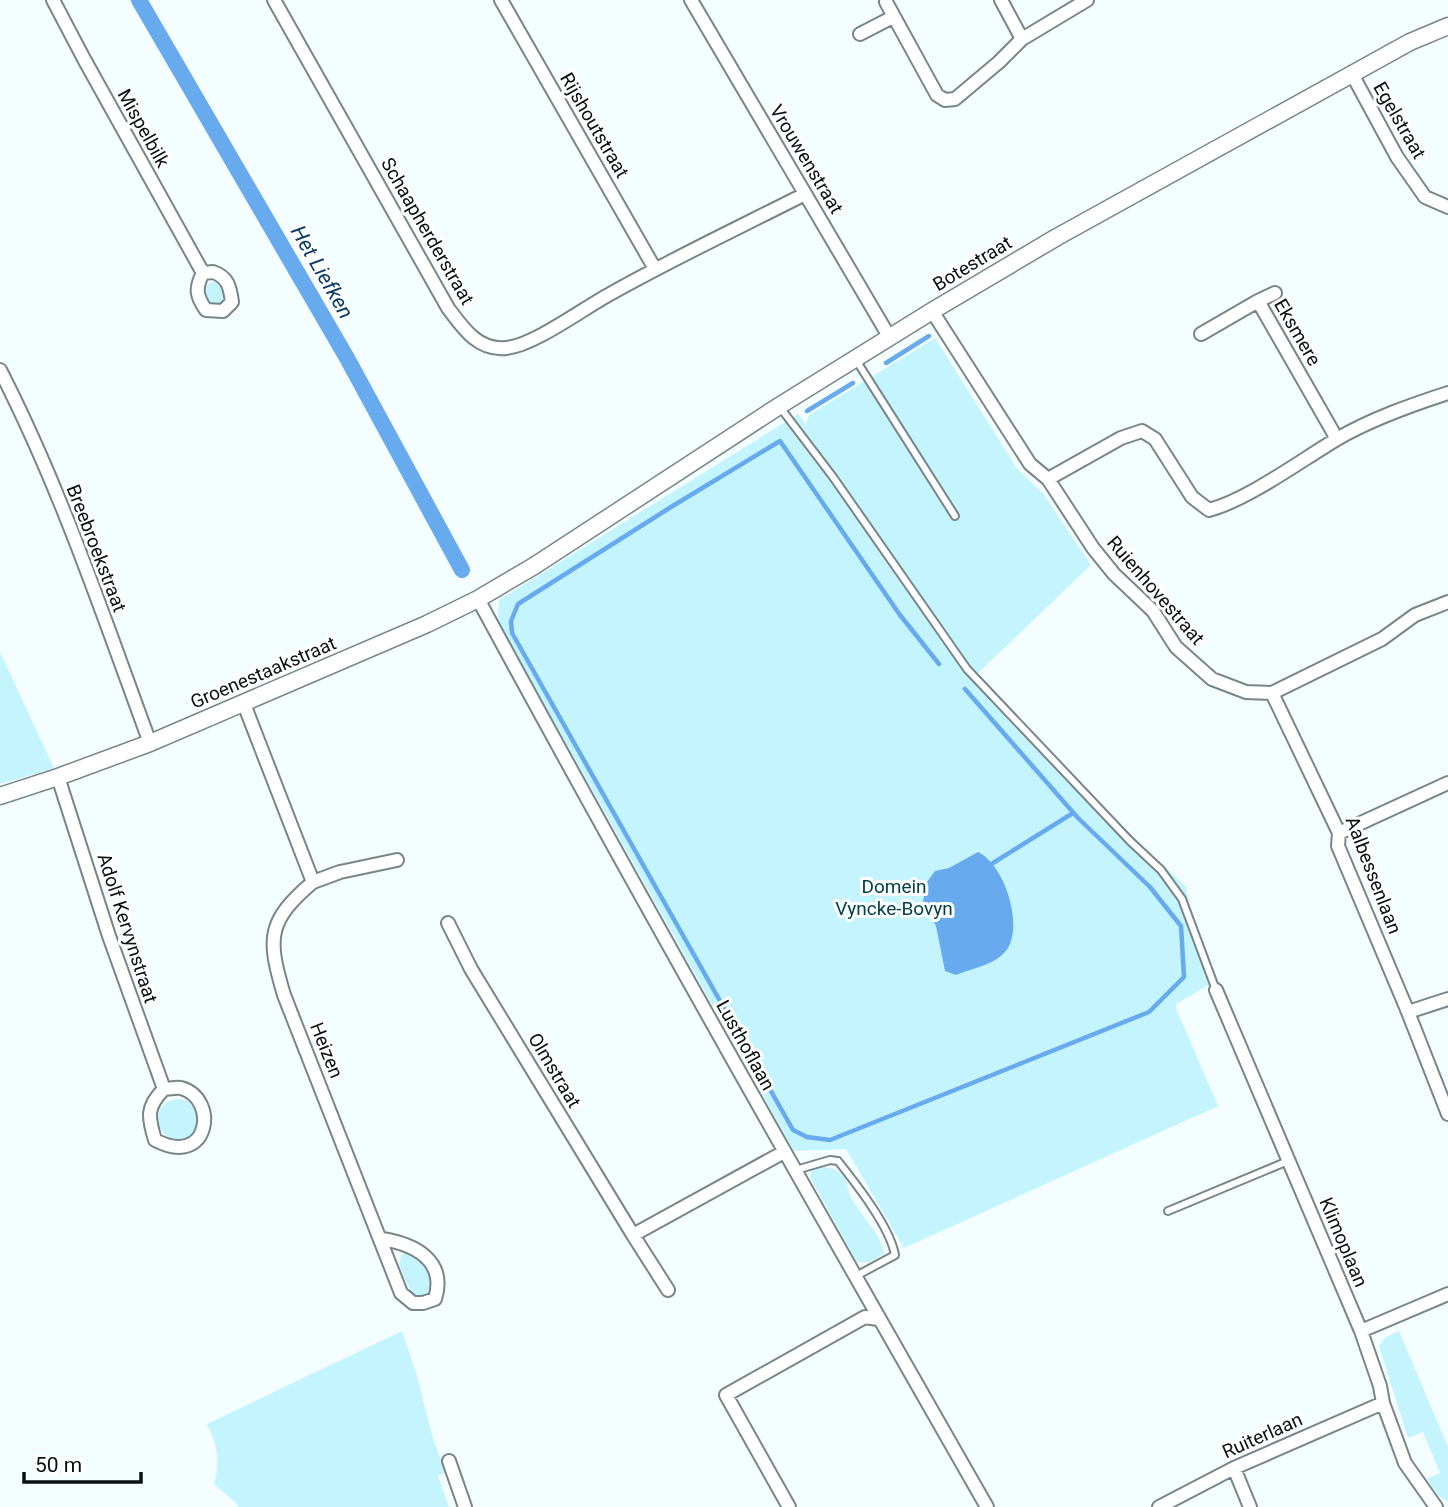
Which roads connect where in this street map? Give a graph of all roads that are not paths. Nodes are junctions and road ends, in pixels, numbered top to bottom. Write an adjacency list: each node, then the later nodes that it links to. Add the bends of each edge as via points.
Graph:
1 (54, 0): 16 (street, Mispelbilk)
2 (274, 0): 15 (street, Schaapherderstraat, via 449,307 467,333 482,344 506,348 537,338)
3 (501, 0): 15 (street, Rijshoutstraat)
4 (691, 0): 13 (street, Vrouwenstraat)
5 (1001, 0): 11 (street)
6 (1087, 0): 11 (street)
7 (886, 2): 8 (street)
8 (892, 17): 10 (street); 11 (street, via 937,95 945,100 955,99)
9 (1448, 26): 12 (street, Botestraat)
10 (860, 34)
11 (1022, 39)
12 (1352, 75): 14 (street, Egelstraat, via 1424,197); 19 (street, Botestraat)
13 (805, 194): 15 (street, Schaapherderstraat); 21 (street, Vrouwenstraat)
14 (1448, 207)
15 (654, 269)
16 (203, 274)
17 (1275, 293): 18 (street)
18 (1258, 302): 20 (street, Eksmere); 26 (street, Eksmere)
19 (932, 311): 21 (street, Botestraat); 27 (street, Ruienhovestraat, via 1030,464)
20 (1201, 334)
21 (890, 338): 22 (street, Botestraat)
22 (855, 358): 25 (street, Botestraat); 28 (lane)
23 (0, 370): 34 (street, Breebroekstraat, via 27,422)
24 (1448, 393): 26 (street)
25 (779, 406): 29 (street, Botestraat); 42 (lane, via 967,669 1161,870 1182,900)
26 (1337, 439): 27 (street, via 1209,510 1192,497 1155,439 1142,431)
27 (1048, 479): 32 (street, Ruienhovestraat, via 1093,548 1153,611 1176,647 1212,678 1246,692)
28 (955, 516)
29 (534, 566): 30 (street, Groenestaakstraat)
30 (478, 599): 33 (street, Groenestaakstraat); 47 (street, Lusthoflaan)
31 (1448, 602): 32 (street, via 1415,615 1381,639)
32 (1272, 693): 38 (street, Aalbessenlaan)
33 (244, 704): 34 (street, Groenestaakstraat); 40 (street)
34 (150, 743): 35 (street, Groenestaakstraat)
35 (58, 778): 37 (street, Groenestaakstraat); 45 (street, Adolf Kervynstraat)
36 (1448, 783): 38 (street)
37 (0, 796)
38 (1339, 833): 44 (street, Aalbessenlaan, via 1338,846)
39 (397, 860): 40 (street, Heizen)
40 (313, 882): 52 (street, Heizen, via 289,902 276,925 273,958)
41 (449, 923): 51 (street, Olmstraat, via 471,969)
42 (1216, 990): 48 (street, Klimoplaan)
43 (1448, 999): 44 (street)
44 (1408, 1012): 46 (street, Aalbessenlaan)
45 (164, 1089): 45 (street, via 155,1098 149,1122 155,1140 178,1149 196,1141 204,1130 204,1114 196,1096 180,1087)
46 (1448, 1114)
47 (784, 1152): 49 (street, Lusthoflaan); 51 (street)
48 (1288, 1161): 50 (lane); 57 (street, Klimoplaan)
49 (794, 1171): 53 (street, Lusthoflaan); 53 (lane, via 838,1161 893,1242 895,1255)
50 (1168, 1210)
51 (633, 1235): 54 (street, Olmstraat)
52 (382, 1238): 52 (street, Heizen, via 401,1293 413,1303 435,1298 439,1287 427,1257 416,1248)
53 (855, 1277): 56 (street, Lusthoflaan)
54 (668, 1290)
55 (1448, 1294): 57 (street)
56 (878, 1319): 62 (street, via 864,1317 726,1395); 63 (street, Lusthoflaan)
57 (1361, 1331): 58 (street, Klimoplaan)
58 (1383, 1403): 60 (street, Ruiterlaan); 66 (street, Klimoplaan, via 1405,1463)
59 (449, 1461): 61 (street)
60 (1234, 1468): 64 (street, Ruiterlaan); 65 (street)
61 (465, 1507)
62 (789, 1507)
63 (987, 1507)
64 (1159, 1507)
65 (1250, 1507)
66 (1436, 1507)

